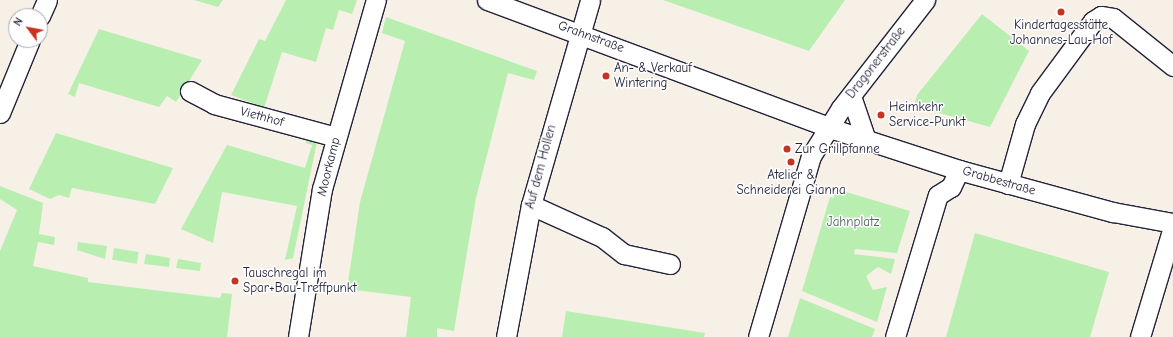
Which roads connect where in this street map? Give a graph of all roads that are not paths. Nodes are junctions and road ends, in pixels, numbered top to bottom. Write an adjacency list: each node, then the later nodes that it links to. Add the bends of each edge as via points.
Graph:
1 (376, 0): 12 (street, Moorkamp)
2 (487, 0): 5 (street, Grahnstraße)
3 (590, 0): 5 (street, Auf dem Hollen)
4 (925, 0): 9 (street, Dragonerstraße)
5 (578, 33): 11 (street, Grahnstraße); 16 (street, Auf dem Hollen)
6 (26, 48): 10 (street)
7 (1173, 66): 15 (street, via 1113,18 1101,16 1093,21 1040,93 1025,124)
8 (190, 91): 12 (street, Viethhof, via 214,104)
9 (851, 96): 11 (street, Dragonerstraße); 13 (street)
10 (2, 103)
11 (829, 127): 13 (street, Grabbestraße); 22 (street, via 811,156)
12 (336, 137): 20 (street, Moorkamp, via 322,189)
13 (866, 140): 14 (street, Grabbestraße)
14 (959, 170): 15 (street, Grabbestraße); 23 (street, via 951,187 938,195)
15 (1008, 184): 17 (street, Grabbestraße, via 1112,212)
16 (531, 205): 19 (street, via 602,237 624,254); 21 (street, Auf dem Hollen)
17 (1173, 223)
18 (1173, 227): 24 (street)
19 (670, 264)
20 (298, 337)
21 (506, 337)
22 (758, 337)
23 (895, 337)
24 (1140, 337)

